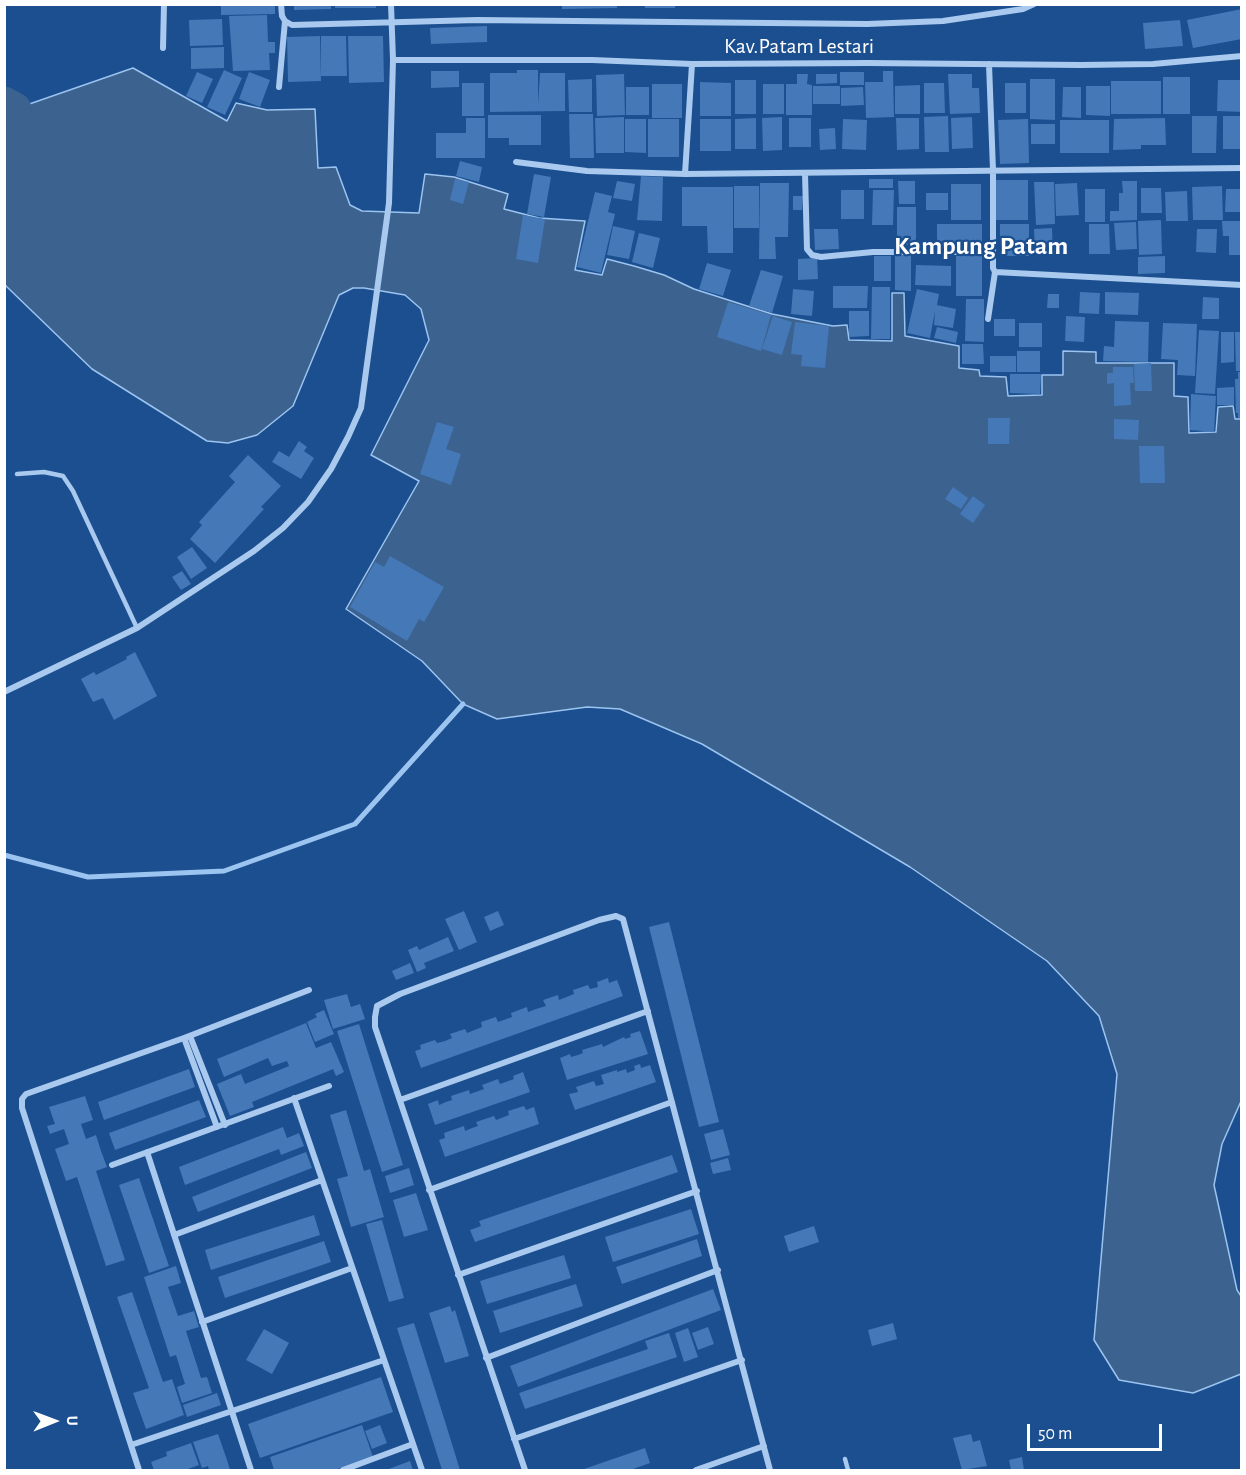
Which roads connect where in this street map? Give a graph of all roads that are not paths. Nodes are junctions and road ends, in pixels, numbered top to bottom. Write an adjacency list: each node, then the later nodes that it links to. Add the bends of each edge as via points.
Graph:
1 (164, 4): 7 (street)
2 (281, 4): 5 (street)
3 (391, 4): 6 (street)
4 (1034, 4): 6 (street, Kav.Patam Lestari, via 943,21 867,24 477,20)
5 (285, 21): 6 (street, Kav.Patam Lestari, via 292,25); 12 (street)
6 (391, 24): 9 (street)
7 (163, 48)
8 (1242, 56): 11 (street, Kav.Patam Lestari, via 1153,64)
9 (393, 60): 10 (street, Kav.Patam Lestari); 23 (street, via 389,203 361,408 348,437 308,502 284,528)
10 (692, 64): 11 (street, Kav.Patam Lestari); 17 (street)
11 (989, 64): 15 (street)
12 (279, 87)
13 (516, 162): 17 (street, via 587,171)
14 (1242, 168): 15 (street)
15 (993, 170): 16 (street); 18 (street)
16 (805, 172): 17 (street); 18 (street, via 807,249 812,255)
17 (685, 174)
18 (993, 252): 19 (street)
19 (995, 272): 20 (street); 21 (street)
20 (1242, 285)
21 (988, 319)
22 (17, 474): 23 (lane, via 44,472 63,476)
23 (137, 628): 24 (street)
24 (4, 692)
25 (309, 990): 27 (street)
26 (648, 1011): 30 (street); 30 (street, via 623,920 616,916 599,920 377,1006 375,1027); 31 (street)
27 (187, 1037): 32 (street); 33 (street); 50 (street, via 26,1094 22,1099)
28 (329, 1086): 29 (street)
29 (294, 1098): 32 (street); 36 (street)
30 (400, 1100): 37 (street)
31 (672, 1102): 37 (street); 38 (street)
32 (225, 1125): 33 (street)
33 (217, 1128): 34 (street)
34 (147, 1152): 35 (street); 39 (street)
35 (112, 1165)
36 (322, 1180): 39 (street); 40 (street)
37 (429, 1190): 42 (street)
38 (697, 1191): 41 (street); 42 (street)
39 (174, 1235): 43 (street)
40 (352, 1268): 43 (street); 45 (street)
41 (718, 1270): 44 (street); 46 (street)
42 (458, 1275): 44 (street)
43 (202, 1322): 47 (street)
44 (486, 1358): 48 (street)
45 (384, 1360): 47 (street); 49 (street)
46 (742, 1360): 48 (street); 51 (street)
47 (231, 1412): 50 (street); 54 (street)
48 (514, 1439): 57 (street)
49 (413, 1444): 55 (street); 56 (street)
50 (131, 1445): 53 (street)
51 (764, 1446): 58 (street); 59 (street)
52 (845, 1459): 60 (lane)
53 (139, 1470)
54 (250, 1470)
55 (343, 1470)
56 (422, 1470)
57 (525, 1470)
58 (696, 1470)
59 (770, 1470)
60 (848, 1470)

